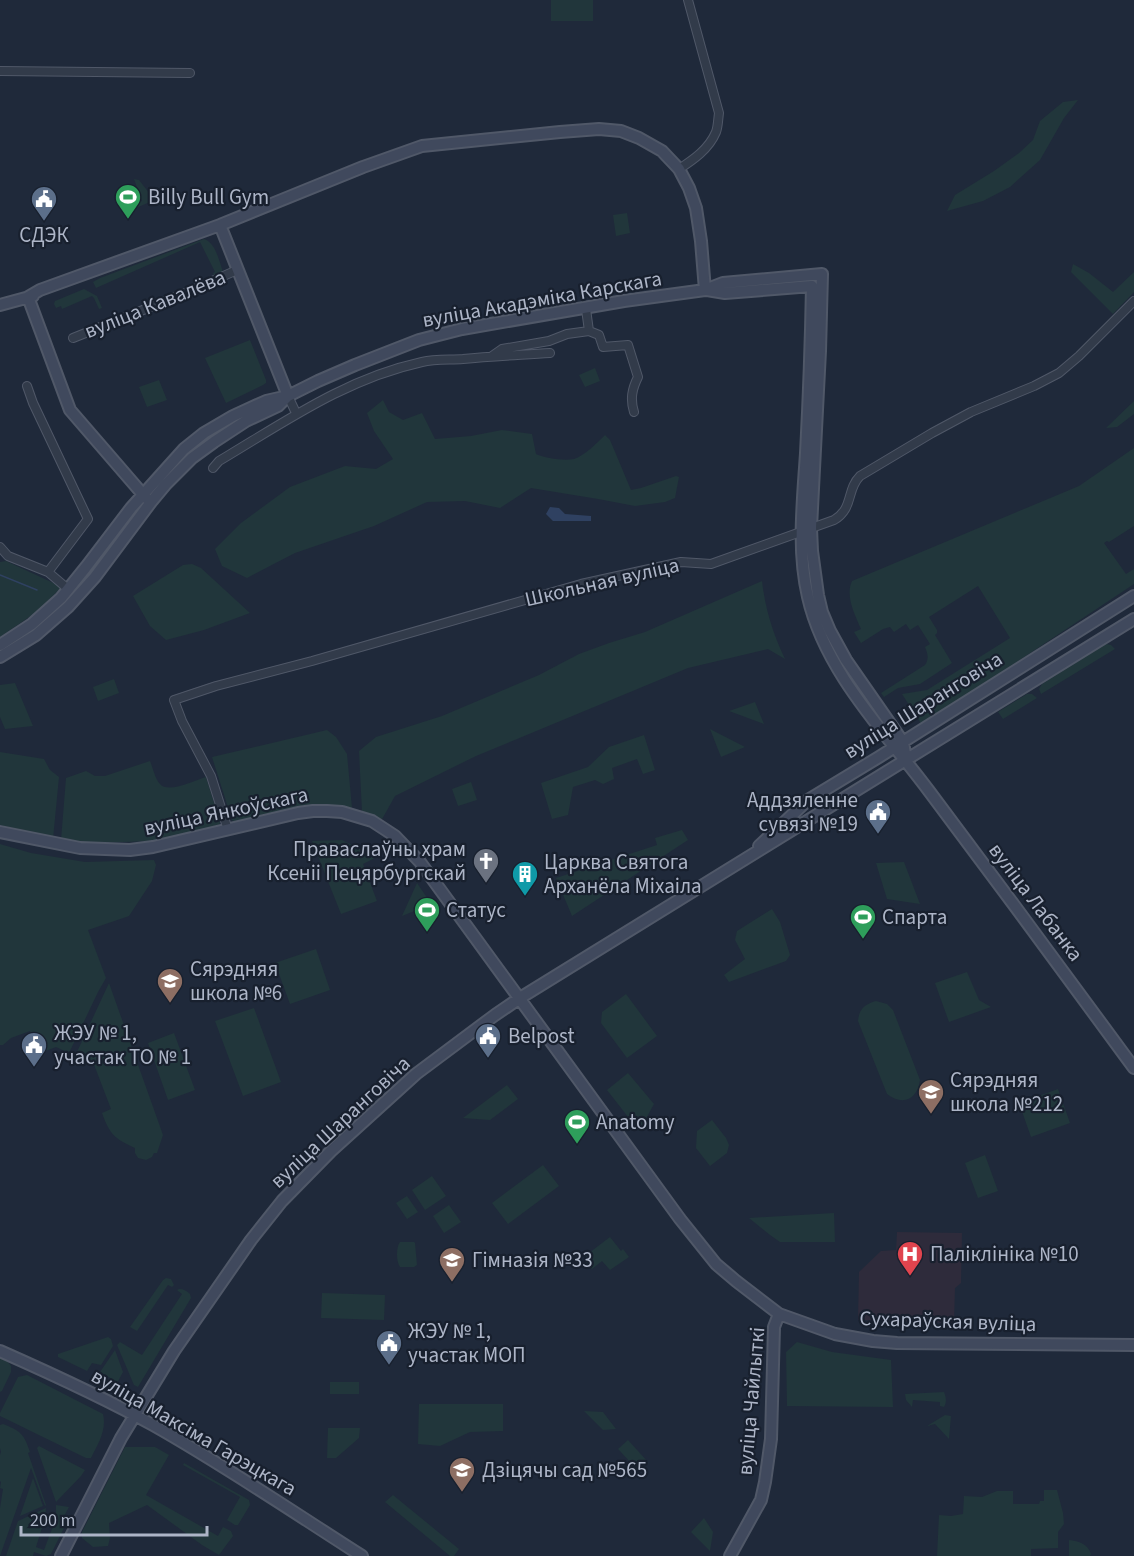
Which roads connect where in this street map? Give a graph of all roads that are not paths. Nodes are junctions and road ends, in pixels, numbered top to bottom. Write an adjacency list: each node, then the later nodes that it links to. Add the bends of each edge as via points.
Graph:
1 (688, 0): 4 (street, via 719,114 717,131 709,145)
2 (0, 71): 3 (street)
3 (190, 73)
4 (679, 169): 5 (main road, via 653,145 610,130 440,143 385,159); 8 (main road, via 696,208)
5 (220, 225): 6 (main road); 9 (main road)
6 (237, 270): 14 (street, вуліца Кавалёва); 18 (main road)
7 (813, 280): 8 (main road, вуліца Акадэміка Карскага, via 725,292); 23 (main road, вуліца Лабанка)
8 (705, 290): 12 (main road, вуліца Акадэміка Карскага)
9 (28, 297): 11 (main road); 22 (main road, via 70,410)
10 (1134, 301): 23 (street, Школьная вуліца, via 1059,373 971,412 860,476 840,516)
11 (0, 305)
12 (586, 309): 13 (street); 18 (main road, вуліца Акадэміка Карскага, via 419,340)
13 (589, 331): 16 (street, via 502,349); 19 (street, via 599,335 603,347 628,345 638,377 632,389)
14 (73, 338)
15 (550, 354): 16 (street)
16 (491, 356): 20 (street, via 425,362 387,372)
17 (27, 386): 25 (street, via 88,519)
18 (288, 396): 20 (street); 22 (main road, вуліца Акадэміка Карскага, via 204,448)
19 (634, 412)
20 (296, 413): 21 (street)
21 (213, 468)
22 (147, 498): 26 (main road, вуліца Акадэміка Карскага); 30 (main road, вуліца Акадэміка Карскага, via 95,577 69,607 36,635)
23 (806, 530): 31 (main road, вуліца Лабанка, via 802,553 808,597 819,634 835,652 863,706); 33 (street, Школьная вуліца, via 711,564 681,562 581,584 174,700 211,776)
24 (0, 546): 25 (street, via 8,556)
25 (48, 572): 26 (street)
26 (68, 590): 29 (main road, вуліца Акадэміка Карскага, via 39,618)
27 (1134, 596): 31 (main road, вуліца Шаранговіча)
28 (1134, 619): 32 (main road, вуліца Шаранговіча)
29 (0, 645)
30 (0, 657)
31 (898, 744): 32 (main road, вуліца Лабанка); 35 (main road, вуліца Шаранговіча, via 808,800)
32 (906, 760): 35 (main road, вуліца Шаранговіча); 37 (main road, вуліца Лабанка)
33 (228, 830): 34 (main road, вуліца Янкоўскага, via 130,850 80,849); 36 (main road, вуліца Янкоўскага, via 314,811 342,812 372,821 395,836 420,862)
34 (0, 832)
35 (744, 861): 36 (main road, вуліца Шаранговіча)
36 (520, 998): 38 (main road, Сухараўская вуліца, via 680,1219 727,1274); 42 (main road, вуліца Шаранговіча, via 417,1074 330,1151 282,1201 190,1325)
37 (1134, 1068)
38 (779, 1314): 39 (main road, Сухараўская вуліца, via 835,1334 889,1342); 46 (main road, вуліца Чайлыткі, via 774,1327 771,1439 765,1482 761,1500)
39 (1134, 1345)
40 (0, 1352): 41 (main road, вуліца Максіма Гарэцкага)
41 (114, 1405): 42 (main road, вуліца Максіма Гарэцкага); 43 (main road, via 122,1418)
42 (134, 1415): 43 (main road, вуліца Шаранговіча); 45 (main road, вуліца Максіма Гарэцкага)
43 (121, 1438): 44 (main road, вуліца Шаранговіча)
44 (61, 1556)
45 (362, 1556)
46 (729, 1556)

